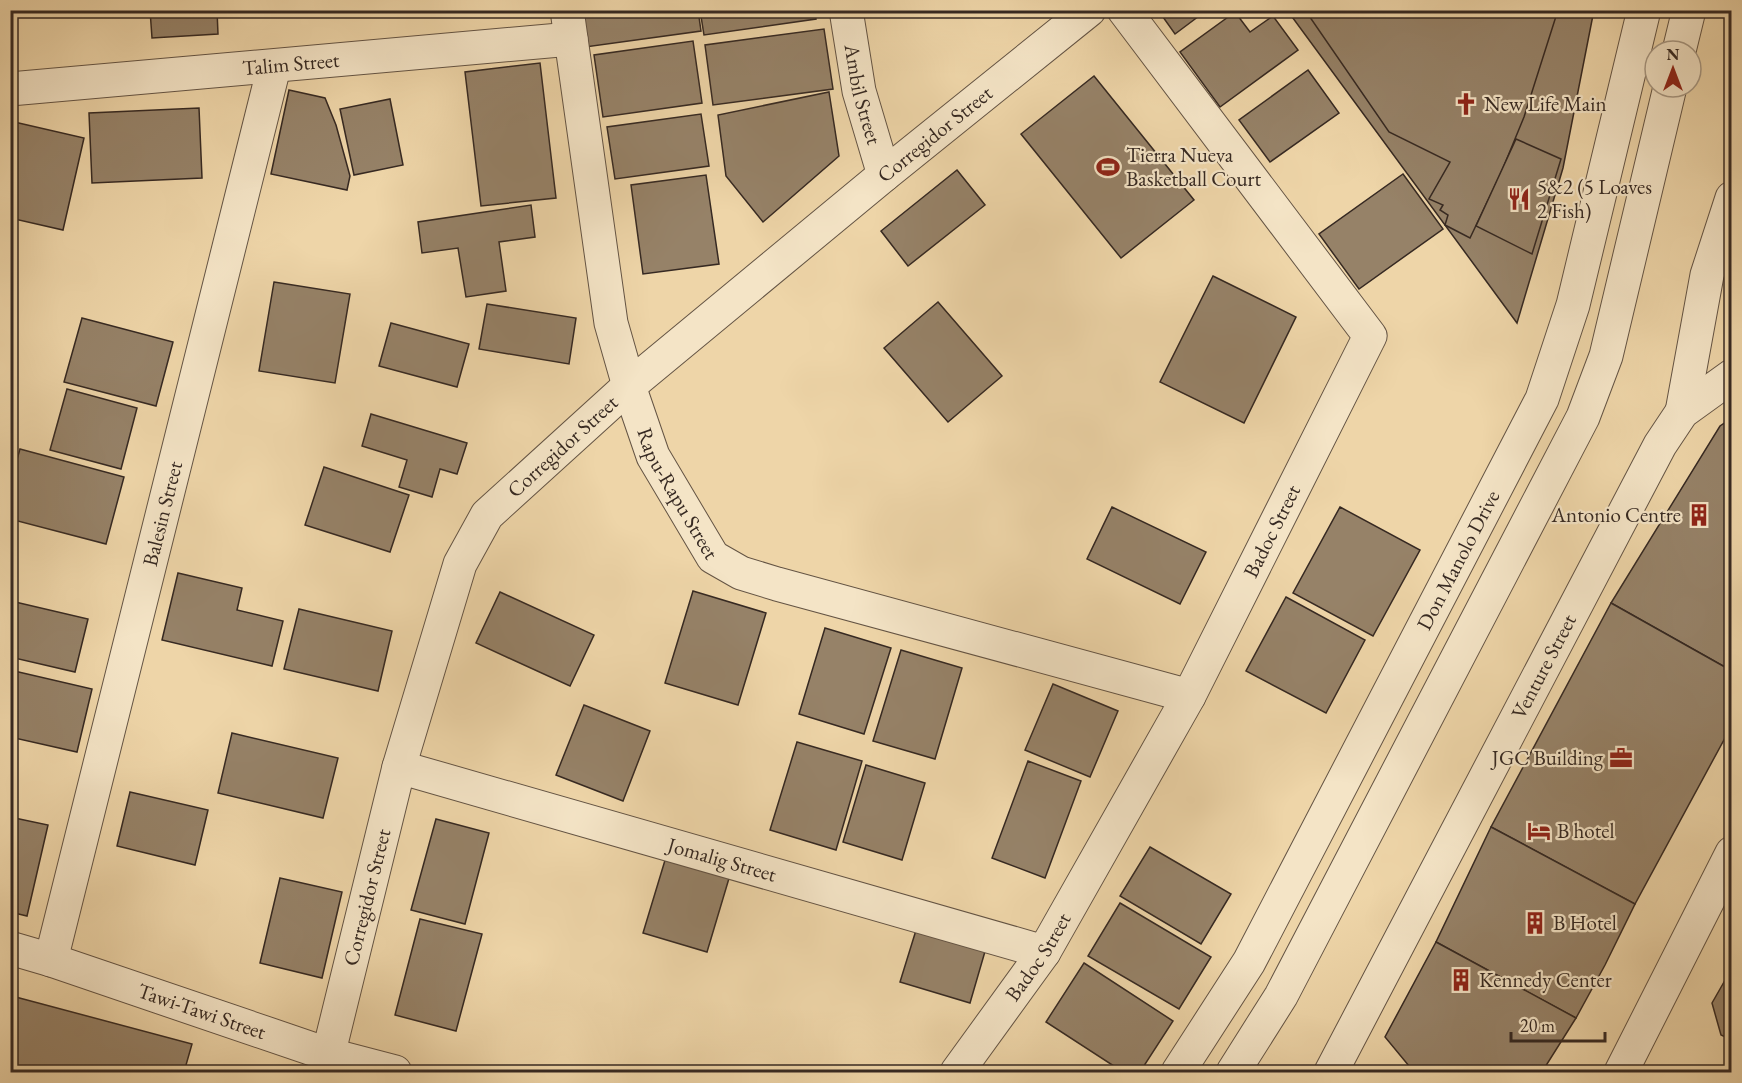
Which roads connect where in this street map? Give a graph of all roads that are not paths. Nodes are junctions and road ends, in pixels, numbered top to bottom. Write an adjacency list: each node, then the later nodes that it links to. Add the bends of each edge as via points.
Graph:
1 (846, 10): 11 (street, Ambil Street, via 859,91)
2 (1089, 10): 11 (street, Corregidor Street)
3 (1124, 10): 16 (street, Badoc Street, via 1370,336)
4 (1644, 10): 19 (street, Don Manolo Drive, via 1573,305 1542,399)
5 (1689, 10): 7 (street)
6 (569, 25): 8 (street, Talim Street); 14 (street, Rapu-Rapu Street, via 611,323)
7 (1682, 39)
8 (274, 67): 9 (street, Talim Street); 23 (street, Balesin Street)
9 (10, 89)
10 (1668, 99): 20 (street, via 1606,356 1583,417)
11 (884, 175): 14 (street, Corregidor Street)
12 (1731, 198): 15 (street, via 1707,275)
13 (1731, 376): 15 (street, Venture Street)
14 (629, 386): 16 (street, Rapu-Rapu Street, via 653,456 713,557 741,573); 17 (street, Corregidor Street, via 487,515 460,564)
15 (1682, 412): 30 (street, Venture Street, via 1660,445)
16 (1189, 696): 22 (street, Badoc Street)
17 (399, 767): 22 (street, Jomalig Street); 24 (street, Corregidor Street)
18 (1731, 853): 25 (street)
19 (1285, 894): 20 (street); 28 (street, Don Manolo Drive, via 1249,962)
20 (1324, 914): 29 (street, via 1281,996)
21 (10, 948): 23 (street, Tawi-Tawi Street)
22 (1044, 952): 27 (street, Badoc Street)
23 (51, 960): 24 (street, Tawi-Tawi Street)
24 (327, 1064): 26 (street, Tawi-Tawi Street)
25 (1630, 1070)
26 (395, 1072)
27 (957, 1072)
28 (1178, 1072)
29 (1233, 1072)
30 (1331, 1072)

